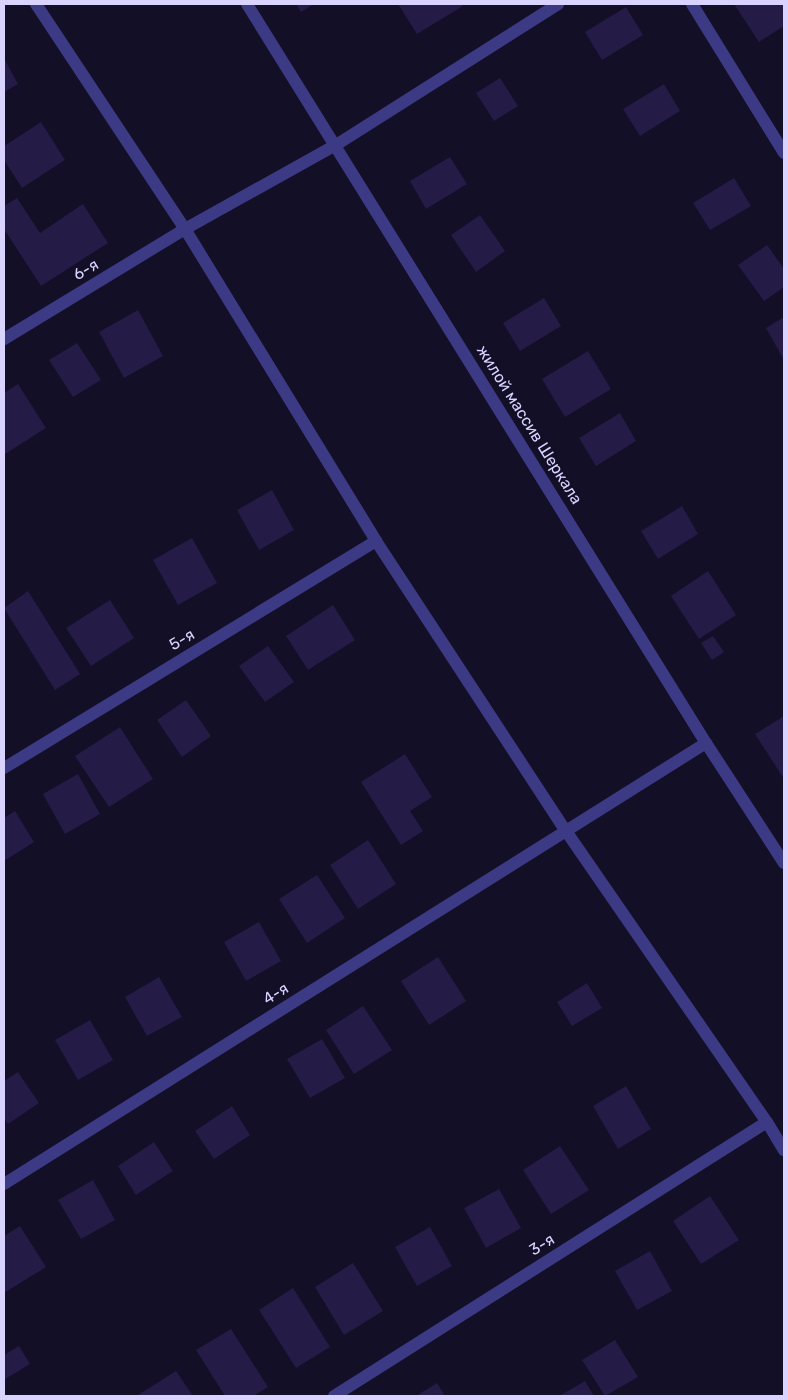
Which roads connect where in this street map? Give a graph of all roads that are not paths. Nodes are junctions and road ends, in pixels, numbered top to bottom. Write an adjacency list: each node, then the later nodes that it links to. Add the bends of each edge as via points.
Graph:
1 (36, 4): 7 (street)
2 (247, 4): 5 (street, жилой массив Шеркала)
3 (558, 4): 5 (street, 6-я)
4 (692, 4): 6 (street)
5 (336, 145): 7 (street, 6-я); 10 (street, жилой массив Шеркала)
6 (784, 153)
7 (185, 229): 8 (street, 6-я); 9 (street)
8 (4, 339)
9 (376, 541): 11 (street, 5-я); 12 (street)
10 (706, 743): 12 (street, 4-я); 13 (street, жилой массив Шеркала)
11 (4, 768)
12 (566, 831): 14 (street); 16 (street, 4-я)
13 (784, 863)
14 (767, 1122): 15 (street); 17 (street, 3-я)
15 (784, 1150)
16 (4, 1184)
17 (334, 1396)

